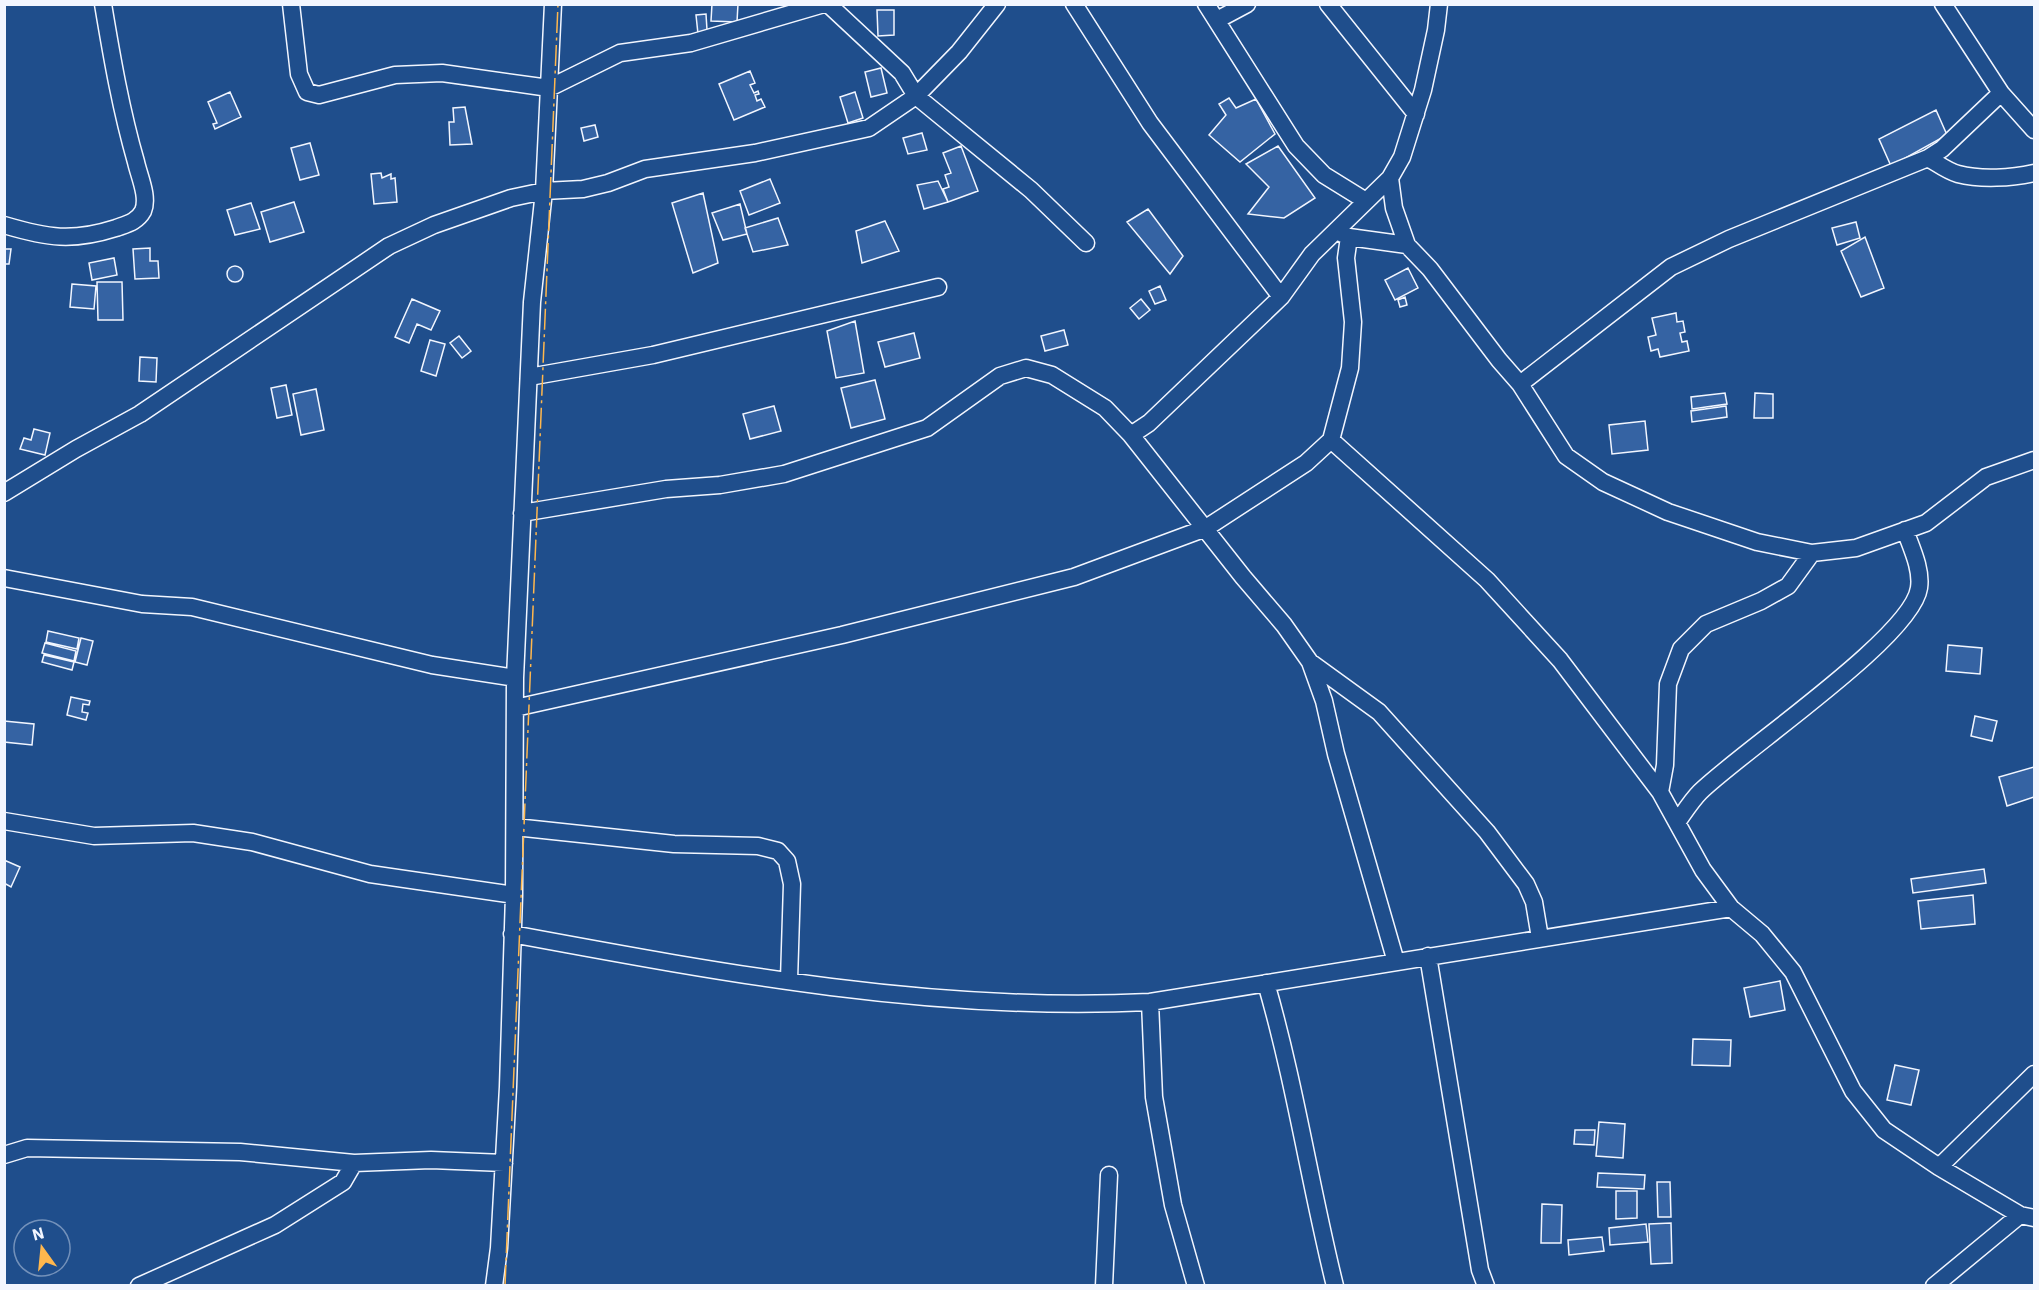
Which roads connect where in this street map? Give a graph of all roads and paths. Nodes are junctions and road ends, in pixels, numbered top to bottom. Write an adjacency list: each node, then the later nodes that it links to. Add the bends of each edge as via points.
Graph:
1 (103, 4): 23 (street, via 118,94 144,191 143,210 134,222 91,236 65,239 42,237)
2 (291, 4): 13 (street, via 299,74 307,92 319,95 395,75 442,72)
3 (553, 4): 13 (street)
4 (826, 4): 13 (street, via 691,43 621,53); 15 (street, via 902,74)
5 (998, 4): 15 (street)
6 (1074, 4): 28 (street, via 1150,123)
7 (1206, 4): 12 (street)
8 (1247, 4): 12 (street)
9 (1328, 4): 16 (street)
10 (1439, 4): 16 (street, via 1437,30)
11 (1943, 4): 14 (street)
12 (1217, 20): 22 (street, via 1296,146 1324,175)
13 (549, 88): 21 (street)
14 (2001, 93): 17 (street); 18 (street)
15 (916, 96): 21 (street, via 869,128 755,153 645,169 583,189); 25 (street, via 1031,190)
16 (1416, 114): 20 (street, via 1402,157)
17 (2034, 130)
18 (1928, 158): 19 (street, via 1968,176); 30 (street, via 1750,230 1671,267)
19 (2034, 173)
20 (1390, 178): 22 (street); 26 (street, via 1394,208)
21 (544, 191): 29 (street, via 536,250); 34 (street, via 511,198 434,225 389,246 140,414)
22 (1365, 201): 24 (street)
23 (4, 225)
24 (1342, 234): 26 (street); 28 (street, via 1312,254); 32 (street, via 1353,322 1350,368)
25 (1086, 243)
26 (1407, 245): 30 (street)
27 (938, 287): 29 (street, via 653,355)
28 (1281, 297): 31 (street, via 1149,423)
29 (529, 377): 35 (street)
30 (1520, 384): 38 (street, via 1566,456 1603,482 1668,512 1757,542)
31 (1131, 435): 35 (street, via 1105,408 1052,375 1026,368 1000,376 927,428 784,474); 36 (street)
32 (1331, 440): 36 (street, via 1306,463); 43 (street, via 1487,580 1560,660)
33 (2034, 460): 37 (street, via 1986,477 1926,522)
34 (4, 493)
35 (522, 513): 41 (street)
36 (1206, 528): 40 (street); 42 (street, via 1074,577 842,635)
37 (1905, 530): 38 (street, via 1856,548); 44 (street, via 1916,562 1919,587 1911,610 1894,631 1699,793)
38 (1812, 554): 43 (street, via 1788,586 1706,624 1681,649 1668,684)
39 (4, 578): 41 (street, via 142,604 192,608 432,665)
40 (1310, 662): 50 (street, via 1379,712 1487,832 1526,884 1534,902); 52 (street)
41 (515, 678): 42 (street)
42 (515, 708): 46 (street)
43 (1660, 792): 44 (street)
44 (1678, 821): 48 (street, via 1704,870)
45 (4, 822): 47 (street, via 94,836 193,833 252,842 370,874)
46 (515, 827): 47 (street); 53 (street, via 674,844 758,846 778,851 787,861 792,884)
47 (514, 895): 49 (street)
48 (1731, 908): 50 (street); 60 (street, via 1762,934 1793,972 1853,1091 1878,1123)
49 (512, 934): 53 (street, via 709,971); 59 (street)
50 (1540, 938): 51 (street)
51 (1428, 956): 52 (street); 68 (street, via 1480,1270)
52 (1396, 962): 54 (street)
53 (789, 980): 55 (street, via 936,998 1077,1005)
54 (1266, 983): 55 (street); 67 (street, via 1299,1110)
55 (1150, 1002): 66 (street, via 1154,1097 1173,1205)
56 (2034, 1074): 60 (street)
57 (4, 1155): 58 (street, via 27,1148 240,1152)
58 (354, 1163): 59 (street); 63 (street, via 343,1182 274,1225)
59 (504, 1163): 64 (street)
60 (1939, 1167): 62 (street)
61 (1109, 1174): 65 (street)
62 (2027, 1216): 69 (street)
63 (139, 1286)
64 (494, 1286)
65 (1104, 1286)
66 (1196, 1286)
67 (1335, 1286)
68 (1486, 1286)
69 (1934, 1286)

